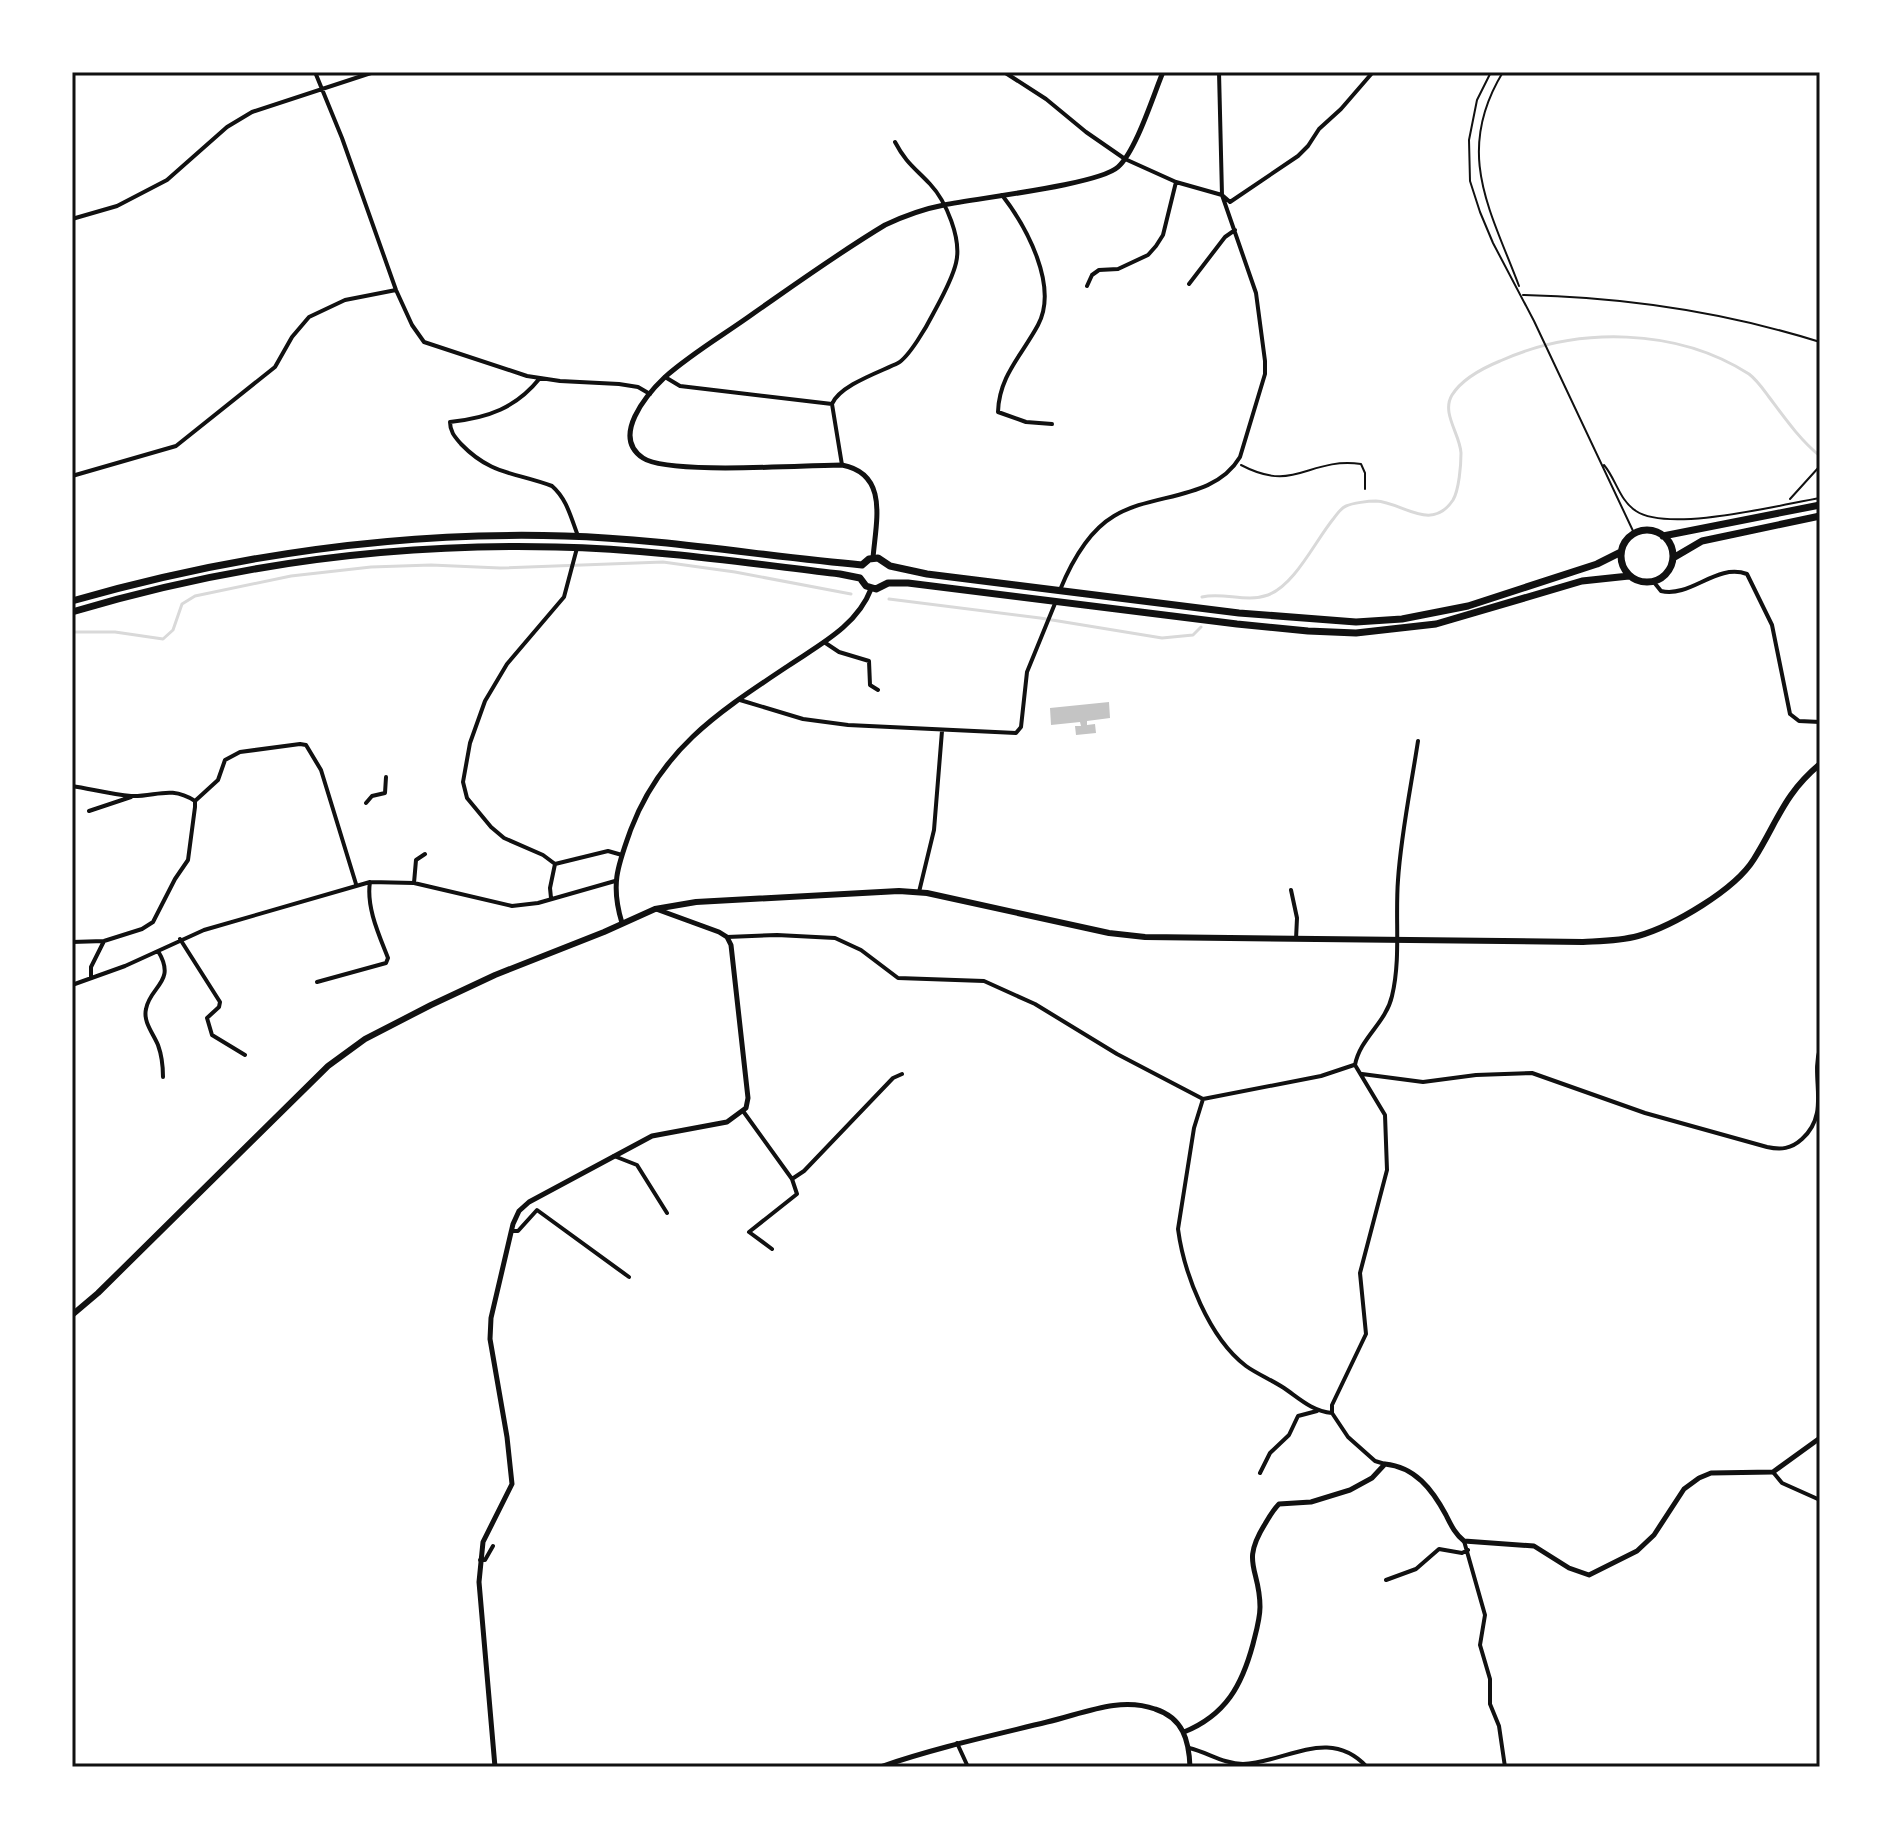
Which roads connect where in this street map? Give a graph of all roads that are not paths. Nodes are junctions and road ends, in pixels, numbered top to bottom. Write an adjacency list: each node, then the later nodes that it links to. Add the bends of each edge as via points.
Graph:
1 (315, 72): 9 (street)
2 (374, 72): 9 (street)
3 (1004, 72): 11 (street)
4 (1163, 72): 11 (street)
5 (1219, 72): 14 (street)
6 (1373, 72): 14 (street, via 1298,156 1230,202)
7 (1491, 72): 21 (lane, via 1472,118 1470,181 1493,243)
8 (1503, 72): 21 (lane, via 1483,119 1478,163 1489,210)
9 (322, 88): 16 (street, via 252,112 167,180 117,206); 20 (street)
10 (895, 142): 15 (street)
11 (1125, 159): 12 (street); 13 (street, via 1095,178)
12 (1176, 182): 14 (street); 19 (street, via 1156,246 1118,269 1099,270)
13 (1002, 195): 15 (street); 27 (street, via 1027,234 1047,290 1040,322 999,393 998,412)
14 (1222, 195): 17 (street)
15 (944, 205): 23 (street, via 867,236); 26 (street, via 956,243 956,264 928,322 900,362 873,372)
16 (72, 219)
17 (1235, 230): 18 (street); 47 (street, via 1256,293 1265,361 1236,462 1194,492 1112,516 1074,558)
18 (1189, 284)
19 (1087, 286)
20 (396, 290): 24 (street, via 424,342); 30 (street, via 345,300 309,317 275,367 176,446)
21 (1522, 295): 22 (lane, via 1615,299 1753,323); 28 (lane)
22 (1820, 342)
23 (665, 377): 25 (street); 26 (street, via 680,386)
24 (540, 378): 25 (street, via 619,384); 35 (street, via 521,400 474,419 450,422 450,429 484,465 552,486 566,504)
25 (650, 394): 29 (street, via 629,432 631,446 648,461 710,467)
26 (832, 404): 29 (street)
27 (1052, 424)
28 (1601, 461): 31 (lane, via 1622,497 1649,516 1683,519); 33 (lane)
29 (842, 465): 38 (street, via 866,474 874,489)
30 (72, 476)
31 (1820, 502): 34 (main road)
32 (1820, 516): 39 (main road, via 1702,541)
33 (1634, 533): 34 (main road, via 1649,530); 37 (main road)
34 (1663, 536): 39 (main road)
35 (578, 537): 40 (main road); 48 (main road, via 434,537 336,545 187,571)
36 (577, 548): 43 (main road); 50 (main road, via 460,547 336,556 215,576); 66 (street, via 564,597 507,664 485,701 463,782 467,798 491,827)
37 (1621, 552): 42 (main road); 47 (main road, via 1468,606 1402,619 1356,622 1239,613)
38 (873, 558): 40 (main road); 41 (main road)
39 (1673, 558): 44 (main road, via 1667,573)
40 (862, 565): 43 (main road)
41 (890, 566): 45 (main road); 47 (main road)
42 (1629, 576): 44 (main road); 49 (main road, via 1582,581 1436,624 1356,633)
43 (860, 578): 46 (main road)
44 (1653, 581): 54 (street, via 1661,591 1677,593 1711,577 1747,574 1772,625 1790,714 1799,721)
45 (888, 583): 46 (main road); 49 (main road)
46 (871, 589): 51 (street, via 853,618)
47 (1060, 590)
48 (72, 601)
49 (1056, 601): 55 (street, via 1027,672 1019,731)
50 (72, 612)
51 (824, 642): 52 (street, via 869,661 870,685); 53 (street)
52 (878, 690)
53 (738, 700): 55 (street, via 803,719); 65 (street, via 691,738 657,775)
54 (1820, 722)
55 (942, 731): 72 (street, via 933,839)
56 (1418, 741): 79 (street, via 1401,842)
57 (1820, 764): 79 (main road, via 1791,793 1739,879 1652,931 1583,942)
58 (386, 777): 62 (street, via 385,793)
59 (72, 786): 60 (street)
60 (133, 796): 61 (street, via 170,791); 63 (street)
61 (195, 801): 70 (street, via 218,780 225,760 240,752 306,745 321,770); 80 (street, via 188,860 158,915 142,929)
62 (366, 803)
63 (89, 811)
64 (425, 854): 69 (street, via 416,860)
65 (622, 855): 66 (street, via 608,851); 67 (street)
66 (555, 864): 73 (street)
67 (615, 881): 73 (street); 75 (street)
68 (370, 882): 69 (street); 70 (street); 84 (street, via 386,963)
69 (414, 883): 73 (street, via 512,906)
70 (356, 885): 77 (street)
71 (1291, 890): 78 (street)
72 (919, 892): 74 (main road, via 785,896); 78 (main road, via 1120,935)
73 (551, 898)
74 (655, 909): 75 (main road); 76 (street)
75 (622, 923): 100 (main road, via 495,975 352,1047)
76 (727, 937): 92 (street, via 835,938 898,978 984,981); 93 (street, via 747,1080)
77 (180, 939): 82 (street); 87 (street, via 220,1002 207,1018 212,1035)
78 (1296, 939): 79 (main road)
79 (1396, 940): 88 (street, via 1390,1006)
80 (104, 941): 81 (street); 83 (street)
81 (72, 942)
82 (158, 951): 83 (street); 91 (street, via 163,982 148,1000 145,1017 161,1055)
83 (91, 978): 85 (street)
84 (317, 982)
85 (72, 985)
86 (1820, 1048): 90 (street, via 1816,1118 1803,1139 1785,1149 1645,1113 1532,1073 1423,1082)
87 (245, 1055)
88 (1355, 1065): 90 (street); 92 (street)
89 (902, 1074): 95 (street)
90 (1361, 1074): 102 (street, via 1385,1115 1387,1170 1360,1273 1366,1334)
91 (163, 1077)
92 (1203, 1099): 101 (street, via 1178,1229 1203,1311 1246,1366)
93 (743, 1111): 94 (street, via 727,1122 652,1136); 95 (street)
94 (614, 1156): 96 (street, via 637,1165); 97 (street, via 529,1202 519,1211)
95 (792, 1179): 98 (street, via 797,1194 749,1232)
96 (667, 1213)
97 (512, 1231): 99 (street, via 537,1210); 111 (street, via 490,1339 512,1484 483,1542)
98 (772, 1249)
99 (629, 1277)
100 (72, 1315)
101 (1317, 1411): 102 (street); 106 (street, via 1298,1416)
102 (1332, 1413): 104 (street, via 1355,1443)
103 (1820, 1438): 105 (street)
104 (1385, 1464): 108 (street, via 1414,1473); 113 (street, via 1350,1490 1275,1508 1252,1550 1260,1611 1242,1679 1228,1703)
105 (1773, 1472): 107 (street, via 1782,1483); 108 (street, via 1711,1473 1699,1478 1684,1489 1637,1551 1589,1575 1524,1544)
106 (1260, 1473)
107 (1820, 1500)
108 (1464, 1541): 110 (street)
109 (493, 1546): 111 (street)
110 (1468, 1550): 112 (street, via 1439,1549 1416,1569); 121 (street, via 1485,1615 1480,1645)
111 (480, 1560): 116 (street)
112 (1386, 1580)
113 (1184, 1732): 114 (street, via 1158,1710 1115,1704); 115 (street)
114 (957, 1743): 117 (street); 118 (street)
115 (1189, 1748): 119 (street); 120 (street, via 1242,1764 1333,1747 1358,1757)
116 (495, 1767)
117 (880, 1767)
118 (968, 1767)
119 (1190, 1767)
120 (1367, 1767)
121 (1505, 1767)

